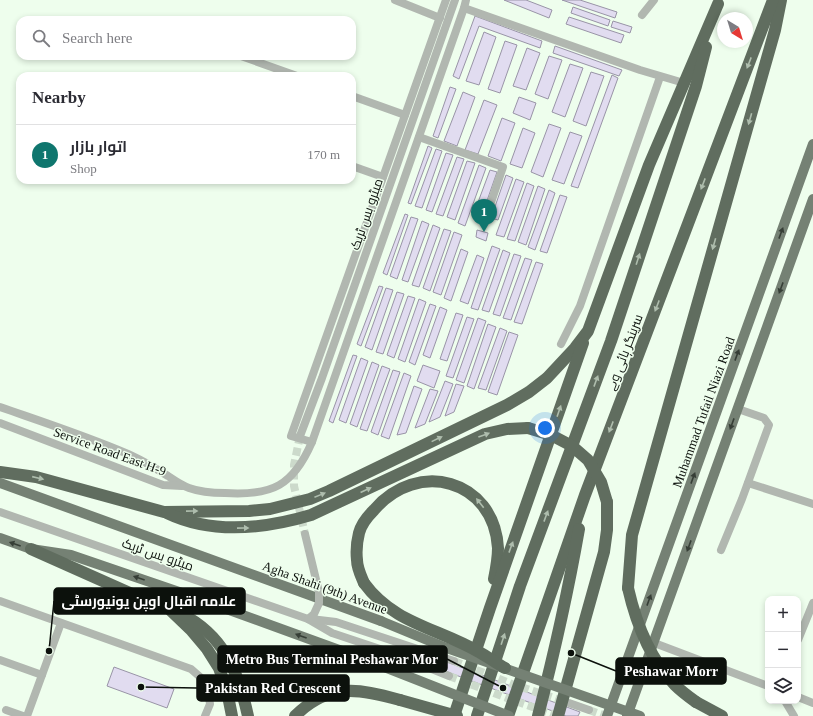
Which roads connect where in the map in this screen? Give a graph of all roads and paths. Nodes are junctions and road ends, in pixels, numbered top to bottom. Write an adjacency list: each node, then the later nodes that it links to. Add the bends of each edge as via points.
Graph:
1 (395, 0): 10 (street)
2 (446, 0): 10 (street)
3 (454, 0): 30 (street, میٹرو بس ٹریک)
4 (654, 0): 9 (street)
5 (773, 0): 36 (highway, سرینگر ہائی وے, one-way to 36)
6 (781, 0): 80 (highway, one-way to 80, bridge, via 775,30 632,535 628,588 642,633 659,666 675,685 696,702)
7 (719, 2): 14 (highway); 73 (highway, سرینگر ہائی وے, one-way to 7, via 520,586 611,341 696,86)
8 (465, 4): 13 (street); 17 (street)
9 (642, 15)
10 (440, 18): 16 (street)
11 (252, 60): 12 (street)
12 (285, 72)
13 (660, 76): 14 (street); 26 (street, via 580,306)
14 (684, 84): 25 (highway, via 649,166)
15 (356, 97): 16 (street)
16 (405, 115): 20 (street)
17 (419, 137): 22 (street, via 504,167); 31 (street)
18 (813, 144): 23 (main road, Muhammad Tufail Niazi Road, one-way to 18)
19 (356, 167): 20 (street)
20 (383, 177): 31 (street, via 291,436)
21 (813, 199): 24 (main road)
22 (484, 223)
23 (770, 263): 24 (main road); 51 (main road, Muhammad Tufail Niazi Road, one-way to 23)
24 (788, 268): 28 (main road, one-way to 28)
25 (588, 331): 39 (highway, one-way to 25, via 270,509 310,499 329,491 529,392 562,364); 47 (highway, one-way to 25)
26 (562, 344)
27 (0, 407): 35 (street, Service Road East H-9, via 136,457)
28 (738, 409): 34 (street, via 764,418 769,425); 52 (main road, one-way to 52)
29 (0, 423): 35 (street, Service Road East H-9, via 163,485)
30 (300, 436)
31 (312, 442): 35 (street, via 298,468 289,478 267,491 232,494)
32 (0, 472): 39 (highway, one-way to 39, via 36,477)
33 (0, 483): 55 (main road, Agha Shahi (9th) Avenue, bridge)
34 (748, 483): 37 (street); 43 (street)
35 (183, 486)
36 (585, 494): 74 (highway, سرینگر ہائی وے); 75 (highway, via 570,582)
37 (813, 504)
38 (0, 512): 48 (street, میٹرو بس ٹریک)
39 (164, 512): 76 (highway, one-way to 76, bridge, via 201,525 242,528 288,522 311,515 485,434 528,428 551,434 572,446 588,460 601,482 607,502 604,552)
40 (305, 534): 48 (street, bridge, via 319,604)
41 (0, 538): 42 (main road, one-way to 41)
42 (31, 549): 46 (highway); 74 (main road, one-way to 42, bridge, via 364,659 185,594 71,555)
43 (721, 550)
44 (0, 601): 49 (street)
45 (813, 603): 50 (street)
46 (167, 607): 68 (highway, via 207,649 227,691); 69 (highway, via 192,619 225,651 235,669)
47 (490, 608): 55 (highway, one-way to 55, bridge, via 498,548 494,528 486,510 474,495 458,486 420,481 400,489 381,501 359,531 357,545 356,562 371,593 406,619 479,651); 71 (highway)
48 (308, 619): 54 (street, میٹرو بس ٹریک, via 336,622); 57 (street, میٹرو بس ٹریک, via 332,632)
49 (61, 623): 56 (street); 67 (street, via 191,669 207,683 210,704)
50 (801, 633)
51 (636, 637): 52 (street); 77 (main road, Muhammad Tufail Niazi Road)
52 (654, 643): 58 (street); 78 (main road)
53 (0, 660): 56 (street)
54 (454, 661)
55 (505, 668): 79 (main road, Agha Shahi (9th) Avenue, bridge)
56 (42, 675): 66 (street)
57 (449, 676)
58 (765, 685)
59 (801, 698): 61 (street)
60 (569, 703): 64 (street)
61 (813, 703)
62 (787, 704): 81 (street)
63 (6, 710): 65 (street)
64 (589, 710)
65 (23, 716)
66 (27, 716)
67 (205, 716)
68 (232, 716)
69 (248, 716)
70 (295, 716): 72 (highway, bridge, via 306,705 325,695 344,691 362,691)
71 (454, 716)
72 (457, 716)
73 (477, 716)
74 (508, 716)
75 (538, 716)
76 (558, 716)
77 (607, 716)
78 (627, 716)
79 (640, 716)
80 (722, 716)
81 (794, 716)

